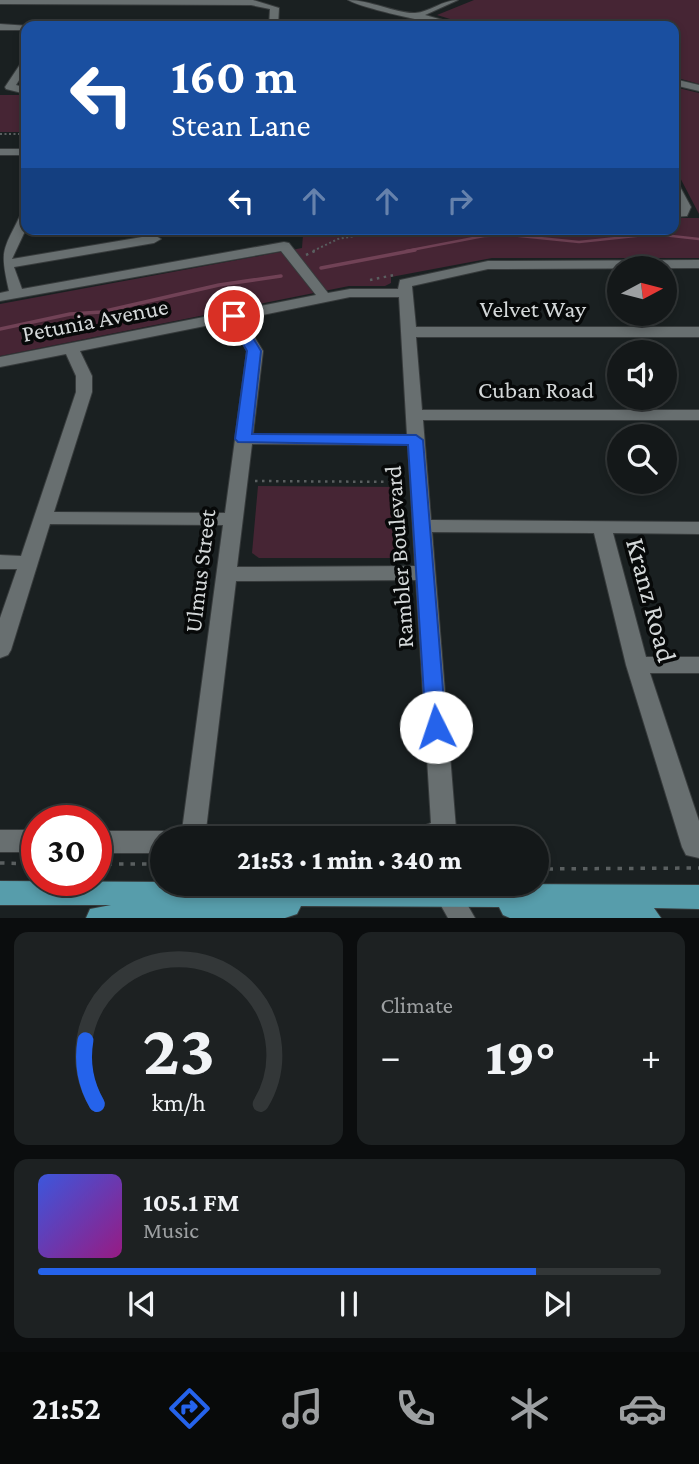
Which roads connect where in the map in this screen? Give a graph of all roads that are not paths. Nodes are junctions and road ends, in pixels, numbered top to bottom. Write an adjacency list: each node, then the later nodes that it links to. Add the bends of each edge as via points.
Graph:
1 (352, 0): 6 (street)
2 (454, 0): 6 (street)
3 (3, 1): 4 (street)
4 (104, 1): 5 (street)
5 (193, 1): 7 (street, via 272,6)
6 (415, 16): 8 (street)
7 (274, 21)
8 (435, 21)
9 (0, 27): 10 (street)
10 (21, 27)
11 (21, 70): 13 (street)
12 (0, 77): 13 (street)
13 (16, 77): 16 (street, via 11,89)
14 (679, 83): 15 (street)
15 (699, 88)
16 (21, 90)
17 (0, 152): 18 (street)
18 (21, 152)
19 (679, 196): 20 (street, via 685,207)
20 (679, 213)
21 (21, 226): 24 (street)
22 (149, 235): 24 (street)
23 (154, 235): 26 (street)
24 (5, 264): 28 (street)
25 (699, 264): 27 (street, via 488,265 405,282)
26 (169, 266): 28 (street); 30 (street, via 286,239)
27 (406, 293): 30 (street, Petunia Avenue); 32 (street, Rambler Boulevard)
28 (16, 294): 29 (street)
29 (0, 297)
30 (325, 298): 31 (street, Petunia Avenue)
31 (234, 316): 34 (street, Petunia Avenue); 38 (street, Ulmus Street, via 254,351)
32 (408, 332): 33 (street, Velvet Way); 36 (street, Rambler Boulevard)
33 (699, 332)
34 (71, 348): 35 (street, Petunia Avenue); 40 (street, via 85,387)
35 (0, 362)
36 (414, 415): 37 (street, Cuban Road); 39 (street, Rambler Boulevard)
37 (699, 415)
38 (243, 439): 39 (street); 41 (street, Ulmus Street)
39 (416, 440): 42 (street, Rambler Boulevard)
40 (43, 518): 41 (street); 46 (street)
41 (233, 519): 48 (street, Ulmus Street)
42 (423, 526): 43 (street); 47 (street, Rambler Boulevard)
43 (602, 527): 44 (street); 50 (street, Kranz Road)
44 (699, 527)
45 (0, 562): 46 (street)
46 (29, 563): 49 (street)
47 (424, 573): 48 (street); 53 (street, Rambler Boulevard)
48 (226, 574): 52 (street, Ulmus Street)
49 (0, 650)
50 (637, 665): 51 (street); 58 (street, Kranz Road)
51 (699, 665)
52 (194, 826)
53 (434, 826)
54 (0, 841): 55 (street)
55 (21, 841)
56 (112, 842): 57 (street)
57 (150, 842)
58 (697, 854)
59 (0, 893): 61 (main road)
60 (699, 897): 62 (main road)
61 (455, 907): 62 (main road); 63 (main road, via 276,906)
62 (531, 907): 64 (main road)
63 (99, 918)
64 (648, 918)

